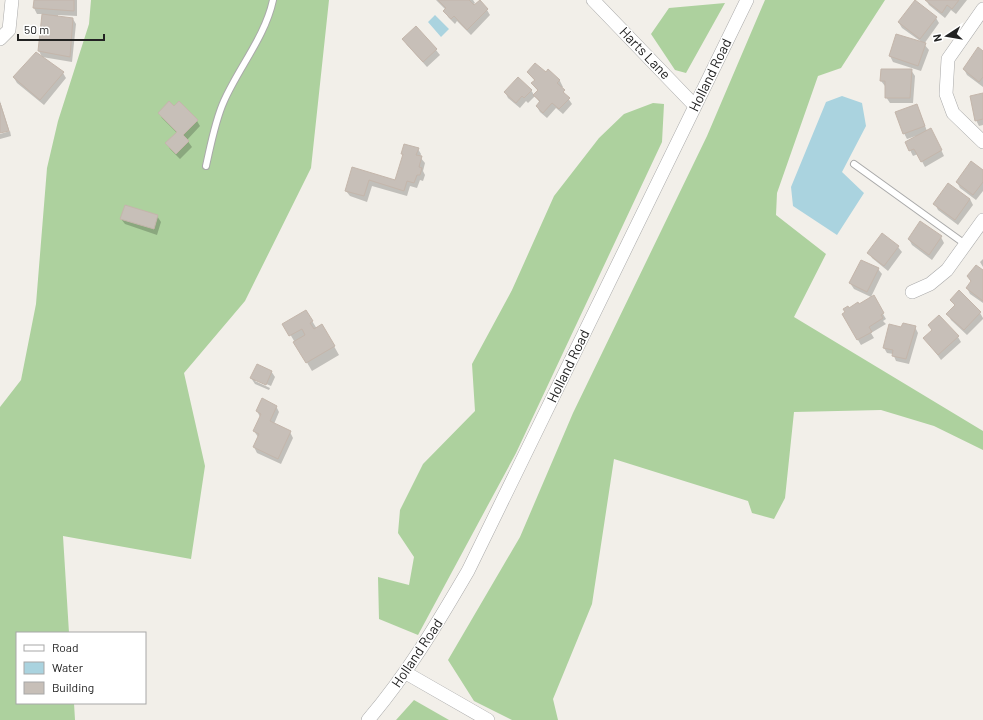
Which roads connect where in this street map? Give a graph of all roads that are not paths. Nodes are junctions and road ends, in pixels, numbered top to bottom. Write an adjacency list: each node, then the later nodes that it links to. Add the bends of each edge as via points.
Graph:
1 (12, 0): 6 (street, via 9,30)
2 (273, 0): 10 (lane, via 269,18 224,101)
3 (593, 0): 7 (street, Harts Lane)
4 (747, 0): 7 (street, Holland Road)
5 (983, 9): 8 (street, via 948,59 946,94 953,113)
6 (0, 39)
7 (695, 106): 14 (street, Holland Road, via 468,571)
8 (983, 142)
9 (854, 164): 12 (lane)
10 (206, 166)
11 (983, 220): 12 (street)
12 (965, 244): 13 (street, via 947,270 930,284)
13 (912, 292)
14 (406, 673): 15 (street, Holland Road); 16 (street)
15 (368, 720)
16 (488, 720)

